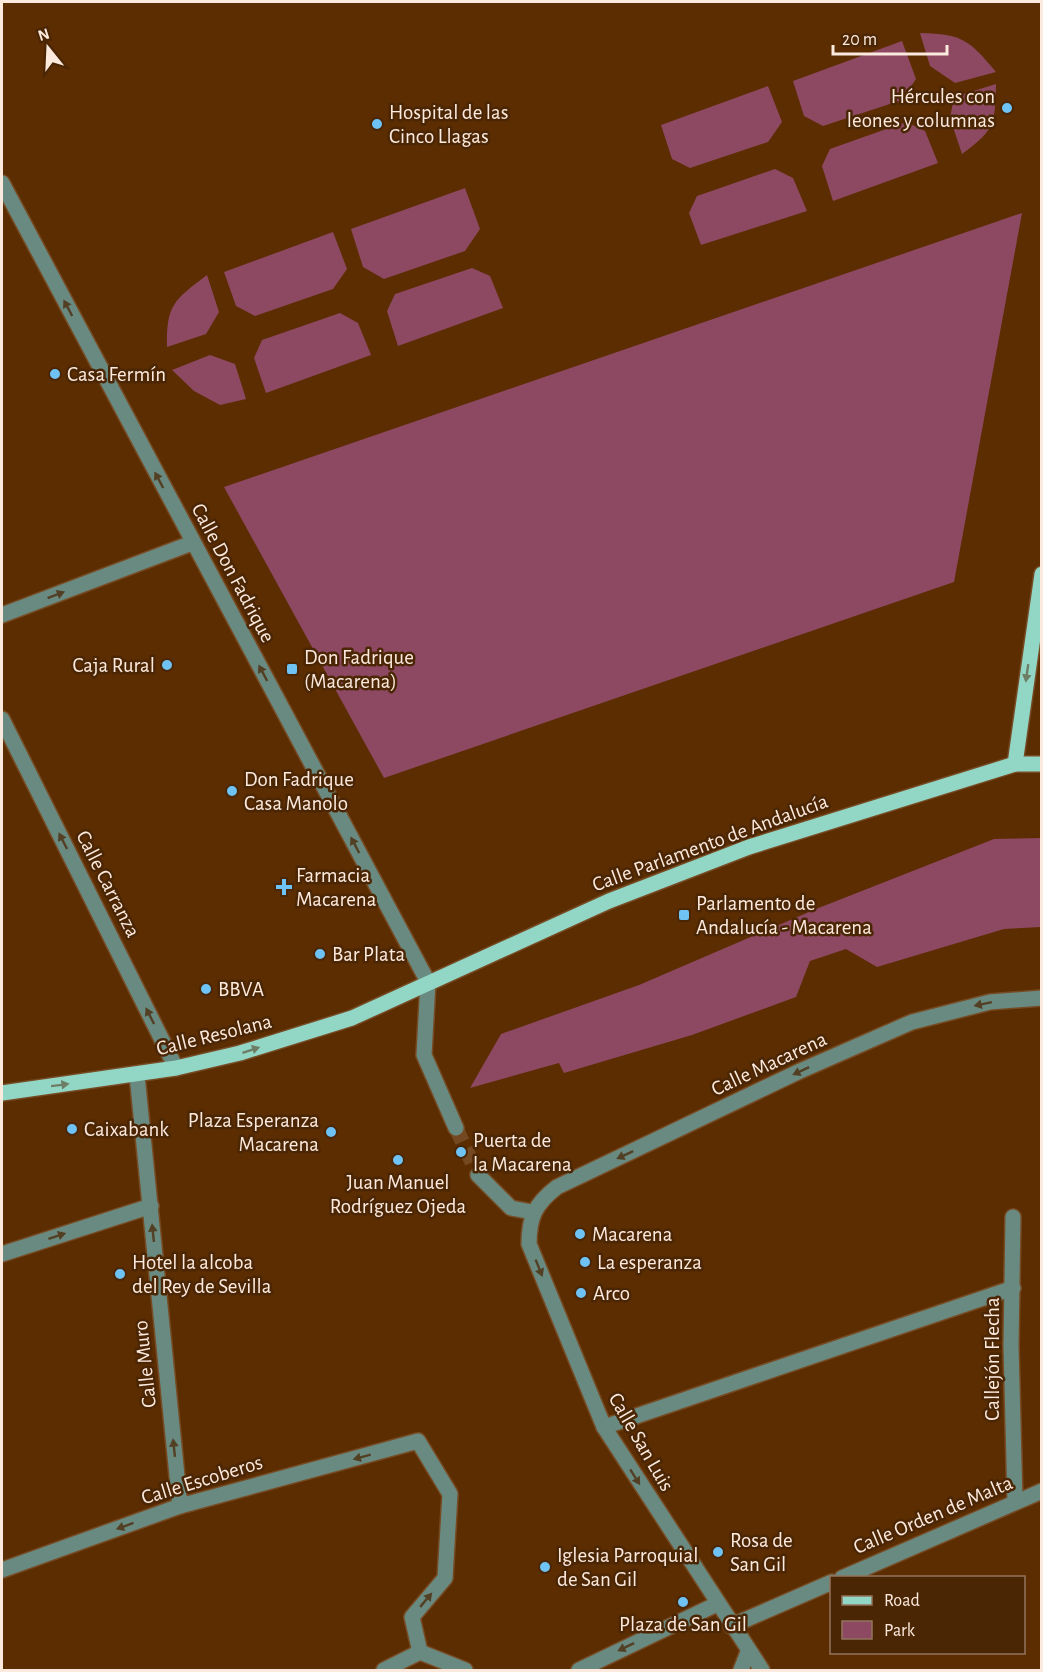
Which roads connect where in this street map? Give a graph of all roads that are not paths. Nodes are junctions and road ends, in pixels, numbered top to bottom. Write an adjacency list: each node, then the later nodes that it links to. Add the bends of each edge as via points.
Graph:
1 (2, 183): 2 (street, Calle Don Fadrique, one-way to 1)
2 (192, 543): 4 (street, one-way to 2); 8 (street, Calle Don Fadrique, one-way to 2)
3 (1041, 574): 6 (main road, one-way to 6)
4 (2, 615)
5 (2, 719): 10 (street, Calle Carranza, one-way to 5)
6 (1014, 764): 7 (main road, Calle Parlamento de Andalucía); 8 (main road, Calle Parlamento de Andalucía, via 749,847 609,901)
7 (1041, 764)
8 (428, 982): 10 (main road, Calle Resolana, one-way to 8, via 240,1053 364,1014); 13 (street, via 424,1055)
9 (1041, 998): 16 (street, Calle Macarena, one-way to 16, via 990,1002 912,1022 556,1187)
10 (176, 1068): 11 (main road, Calle Resolana)
11 (137, 1076): 12 (main road, Calle Resolana, one-way to 11); 15 (street, Calle Muro)
12 (2, 1093)
13 (456, 1128)
14 (478, 1174): 16 (street, via 511,1208)
15 (151, 1206): 18 (street, one-way to 15); 23 (street, Calle Muro, one-way to 15)
16 (532, 1212): 20 (street, Calle San Luis, one-way to 20, via 529,1244)
17 (1013, 1217): 19 (street, Callejón Flecha)
18 (2, 1254)
19 (1012, 1288): 20 (street); 22 (street, Callejón Flecha)
20 (604, 1427): 27 (street, Calle San Luis, one-way to 27)
21 (1041, 1491): 22 (street, Calle Orden de Malta)
22 (1015, 1501): 25 (street, Calle Orden de Malta)
23 (180, 1506): 24 (street, Calle Escoberos, one-way to 24); 29 (street, Calle Escoberos, one-way to 23, via 412,1617 445,1578 450,1494 418,1441)
24 (2, 1570)
25 (846, 1576)
26 (830, 1582): 28 (street)
27 (717, 1604): 28 (street, Calle San Luis); 33 (street, one-way to 33)
28 (731, 1626): 30 (street, Calle San Luis)
29 (420, 1652): 31 (street); 32 (street)
30 (748, 1652): 34 (street); 35 (street, Calle San Luis)
31 (384, 1671)
32 (465, 1671)
33 (579, 1671)
34 (741, 1671)
35 (762, 1671)

